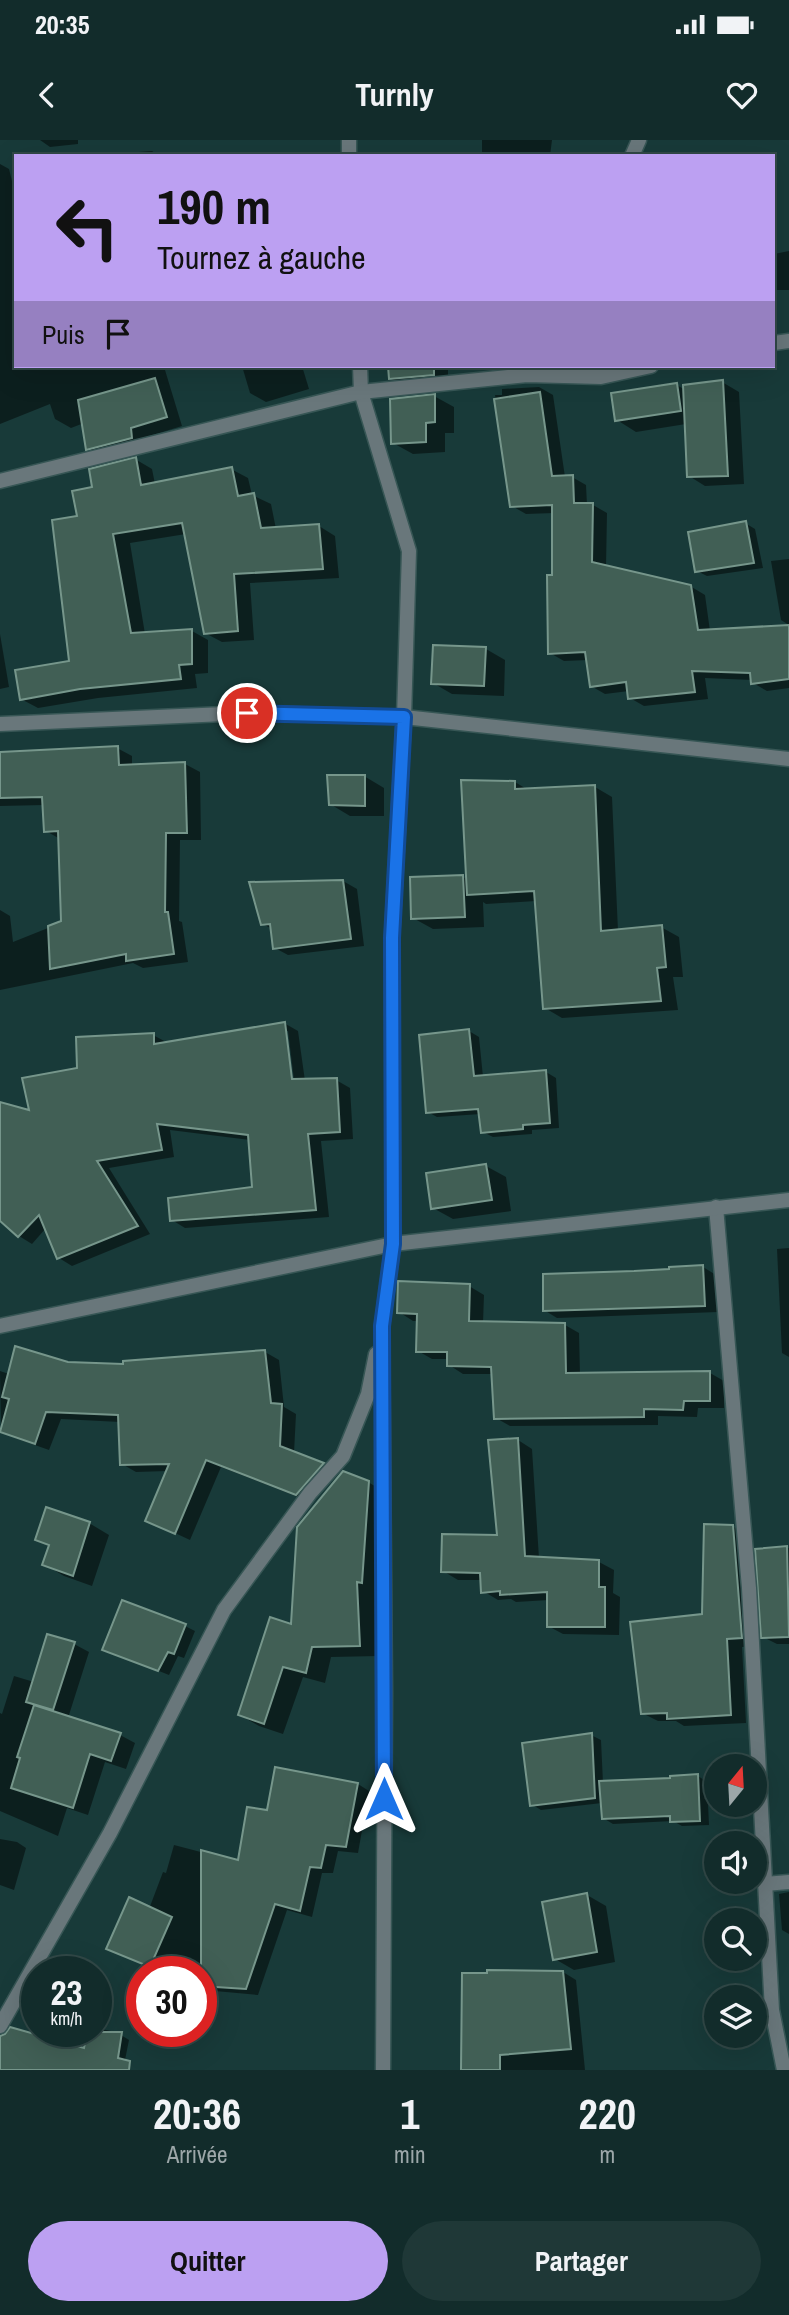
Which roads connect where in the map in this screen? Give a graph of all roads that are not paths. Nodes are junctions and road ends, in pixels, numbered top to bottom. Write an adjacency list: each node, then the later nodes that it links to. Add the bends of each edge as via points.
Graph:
1 (360, 368): 4 (street)
2 (642, 368): 3 (street, via 601,377)
3 (573, 371): 4 (street)
4 (361, 392): 5 (street); 6 (street, via 409,551)
5 (0, 481)
6 (404, 717): 7 (street, via 247,713); 8 (street); 11 (street, via 392,938)
7 (0, 724)
8 (789, 759)
9 (789, 1200): 10 (street)
10 (716, 1207): 11 (street); 14 (street, via 749,1588)
11 (393, 1244): 12 (street); 13 (street)
12 (0, 1326)
13 (382, 1326): 18 (street, via 368,1394 343,1456 224,1610 110,1833); 19 (street)
14 (762, 1831)
15 (789, 1882): 16 (street)
16 (767, 1884)
17 (766, 1894): 20 (street, via 772,2010)
18 (0, 2026)
19 (383, 2070)
20 (784, 2070)

